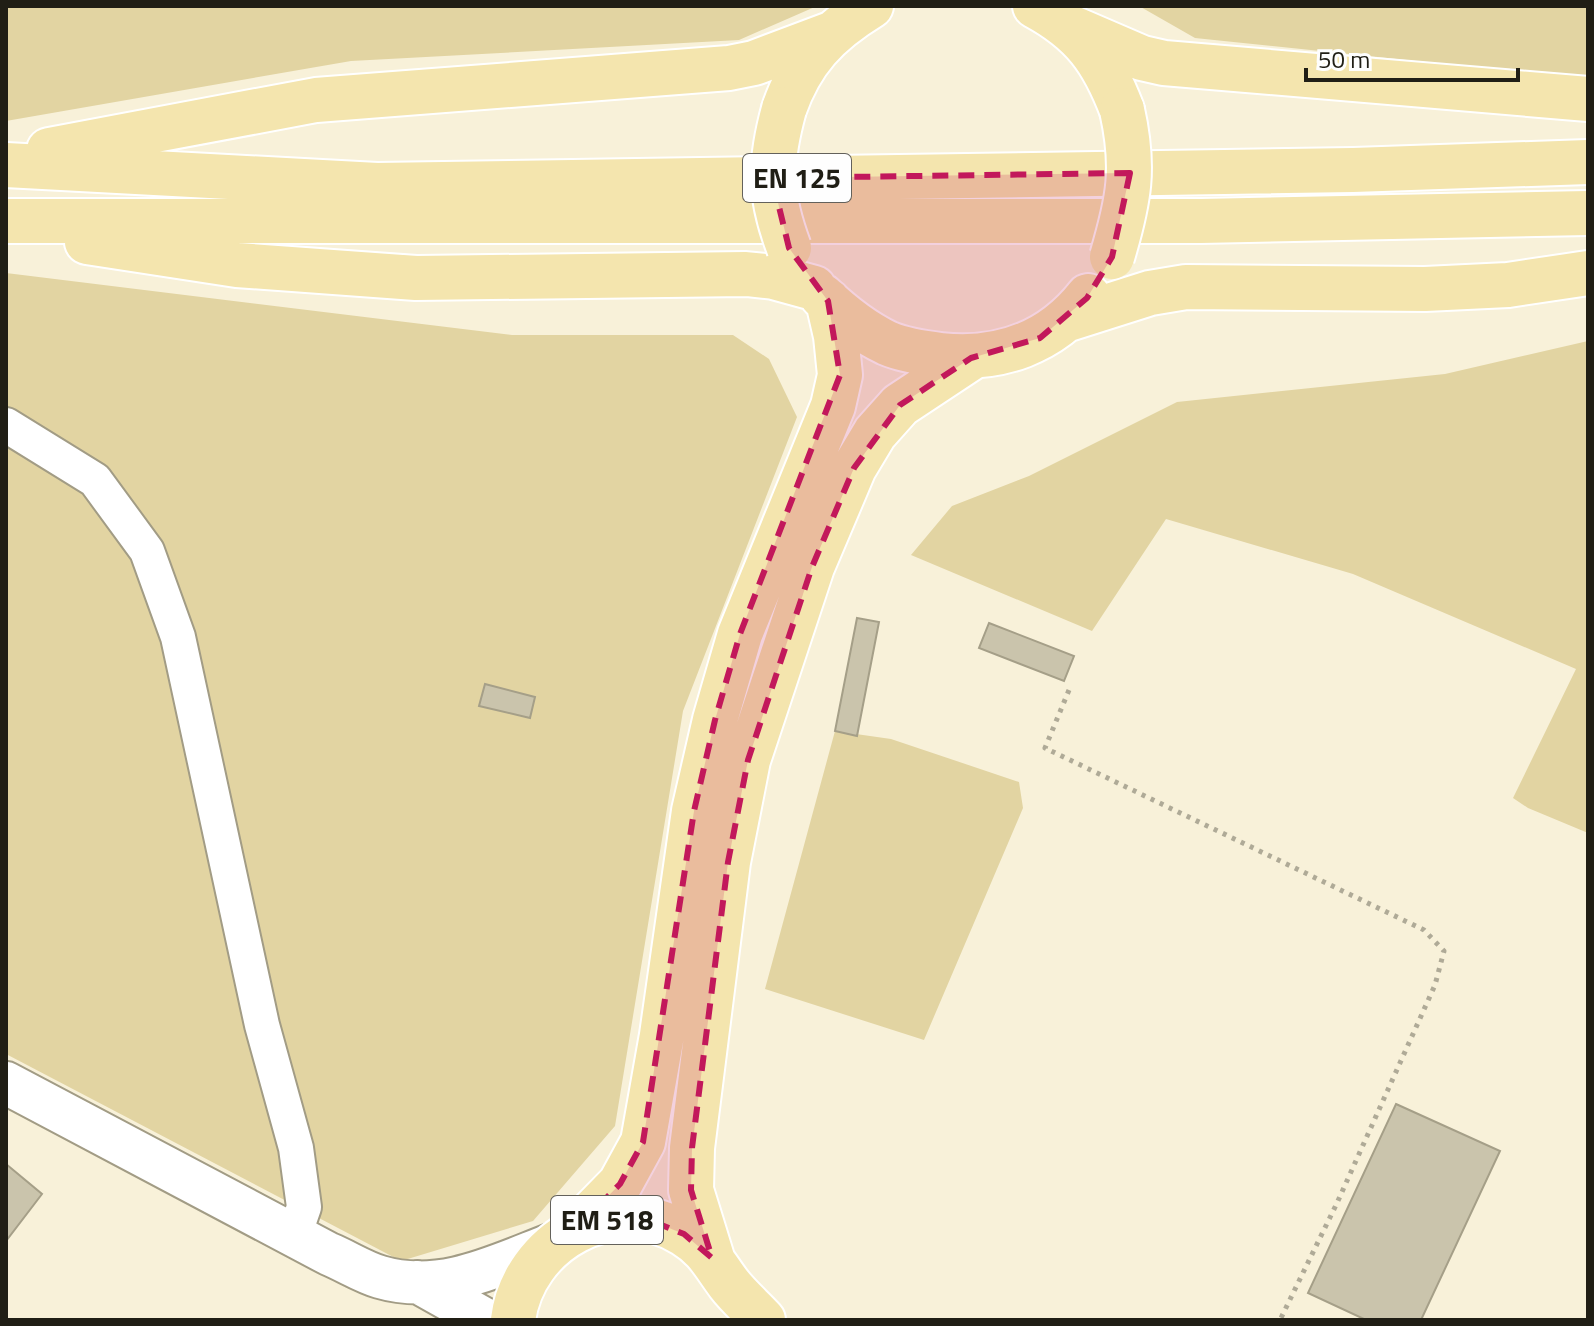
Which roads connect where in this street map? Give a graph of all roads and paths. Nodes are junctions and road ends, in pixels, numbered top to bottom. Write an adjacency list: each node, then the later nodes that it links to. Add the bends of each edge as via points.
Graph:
1 (871, 6): 3 (main road)
2 (1053, 16): 4 (main road, via 1164,63); 13 (main road, bridge, via 1100,60 1122,110 1131,180 1112,257)
3 (831, 34): 5 (main road, via 729,68 316,100); 12 (main road, bridge, via 793,83 771,169 789,248)
4 (1588, 99)
5 (6, 158)
6 (1588, 162): 7 (main road, EN 125, via 377,185)
7 (6, 165)
8 (1588, 213): 9 (main road, EN 125, via 1201,221)
9 (6, 221)
10 (6, 227): 12 (main road, via 252,266 416,278 746,274 774,277)
11 (1588, 273): 13 (main road, via 1508,285 1425,289 1186,287)
12 (821, 295): 14 (main road, via 861,329 889,344); 19 (main road, via 836,336 840,375 833,406 740,634 715,720 694,811 643,1142 620,1184)
13 (1068, 319): 14 (main road, via 1040,338)
14 (971, 358): 21 (main road, via 900,405 854,468 812,567 748,760 728,862 692,1148 691,1190)
15 (6, 425): 18 (street, via 95,480 147,551 173,623 262,1025 296,1148 304,1207)
16 (1069, 690): 25 (path, via 1045,748 1424,930 1444,951 1435,985)
17 (6, 1083): 18 (street, EM 518)
18 (294, 1236): 20 (street, EM 518, via 380,1277)
19 (564, 1237): 20 (street, EM 518, via 462,1279); 21 (main road, EM 518, via 611,1219 649,1220 684,1234); 23 (main road, EM 518, via 530,1270)
20 (418, 1282): 22 (street, EM 518)
21 (727, 1287): 24 (main road, EM 518)
22 (486, 1320)
23 (513, 1320)
24 (763, 1320)
25 (1280, 1320)

